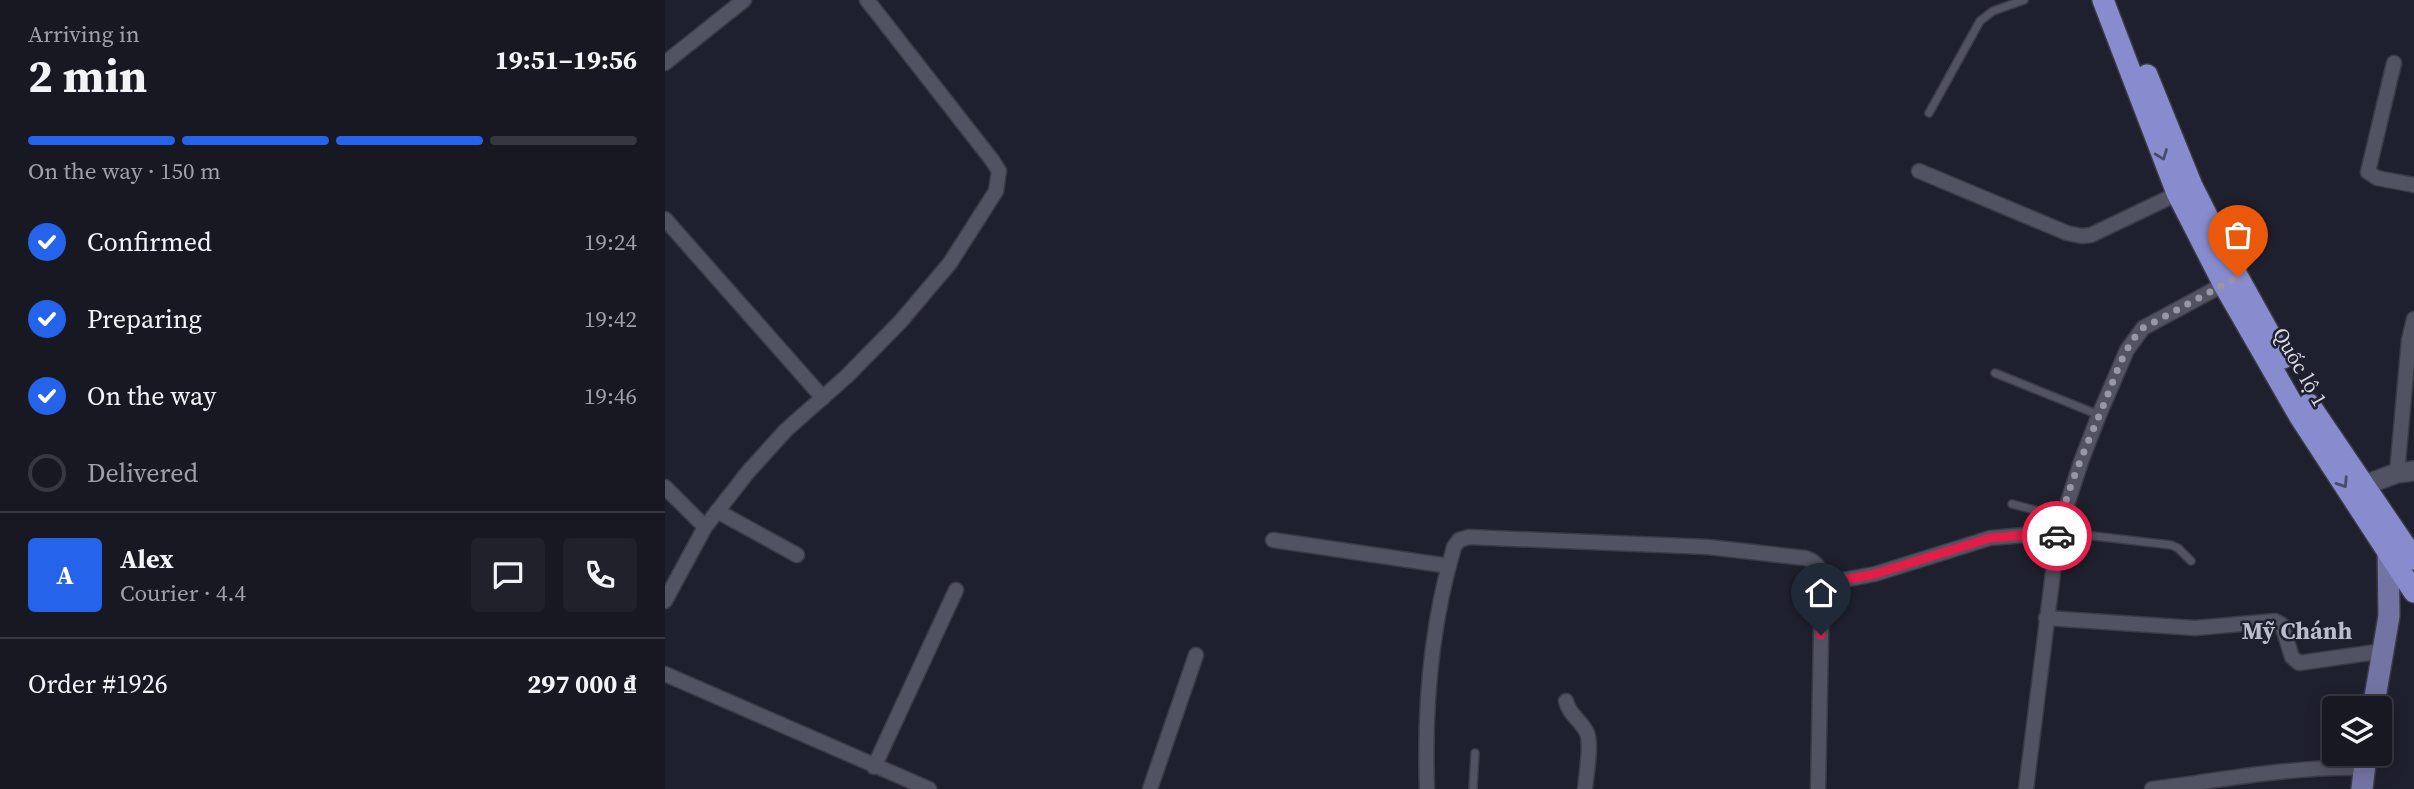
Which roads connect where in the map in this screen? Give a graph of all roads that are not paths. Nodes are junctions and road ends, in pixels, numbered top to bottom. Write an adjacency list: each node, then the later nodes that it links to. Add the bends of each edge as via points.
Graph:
1 (744, 0): 6 (street)
2 (867, 0): 16 (street, via 992,160 999,181 989,204 929,290)
3 (2024, 0): 8 (lane, via 1993,10 1980,21)
4 (2103, 0): 11 (highway, Quốc lộ 1, one-way to 11)
5 (2118, 0): 11 (highway, Quốc lộ 1)
6 (665, 63)
7 (2394, 63): 10 (street, via 2368,172)
8 (1929, 113)
9 (1919, 170): 11 (street, via 2083,236)
10 (2414, 185)
11 (2184, 190): 13 (highway, Quốc lộ 1)
12 (665, 219): 16 (street)
13 (2231, 281): 17 (street, via 2138,333); 19 (highway, Quốc lộ 1); 28 (highway, Quốc lộ 1, one-way to 28, via 2300,417)
14 (2414, 319): 18 (street, via 2409,341)
15 (1995, 373): 17 (lane)
16 (823, 398): 22 (street, via 768,449)
17 (2099, 415): 23 (street)
18 (2405, 472): 19 (street)
19 (2363, 483): 24 (highway, Quốc lộ 1)
20 (665, 487): 25 (street)
21 (2012, 504): 23 (lane)
22 (717, 511): 25 (street); 29 (street)
23 (2061, 517): 26 (street)
24 (2388, 519): 28 (main road); 30 (highway, Quốc lộ 1)
25 (705, 527): 36 (street)
26 (2057, 535): 31 (lane, via 2171,545); 33 (street, via 1990,538 1875,574); 37 (street)
27 (1273, 540): 32 (street)
28 (2388, 553): 35 (highway, Quốc lộ 1); 38 (main road, via 2389,616)
29 (797, 555)
30 (2414, 559)
31 (2191, 561)
32 (1449, 566): 33 (street, via 1457,543 1464,538 1659,544 1805,558 1818,565); 48 (street, via 1430,668)
33 (1822, 584): 51 (street)
34 (956, 590): 44 (street)
35 (2414, 592)
36 (665, 601)
37 (2046, 618): 38 (street, via 2195,628 2275,621 2282,625 2294,660 2303,663); 52 (street)
38 (2383, 651): 41 (main road)
39 (1196, 655): 47 (street)
40 (665, 674): 44 (street)
41 (2375, 696)
42 (1566, 701): 50 (street, via 1588,739)
43 (1475, 753): 49 (lane)
44 (874, 767): 46 (street)
45 (2364, 770): 53 (street, via 2304,769)
46 (929, 789)
47 (1150, 789)
48 (1427, 789)
49 (1473, 789)
50 (1585, 789)
51 (1818, 789)
52 (2027, 789)
53 (2152, 789)

